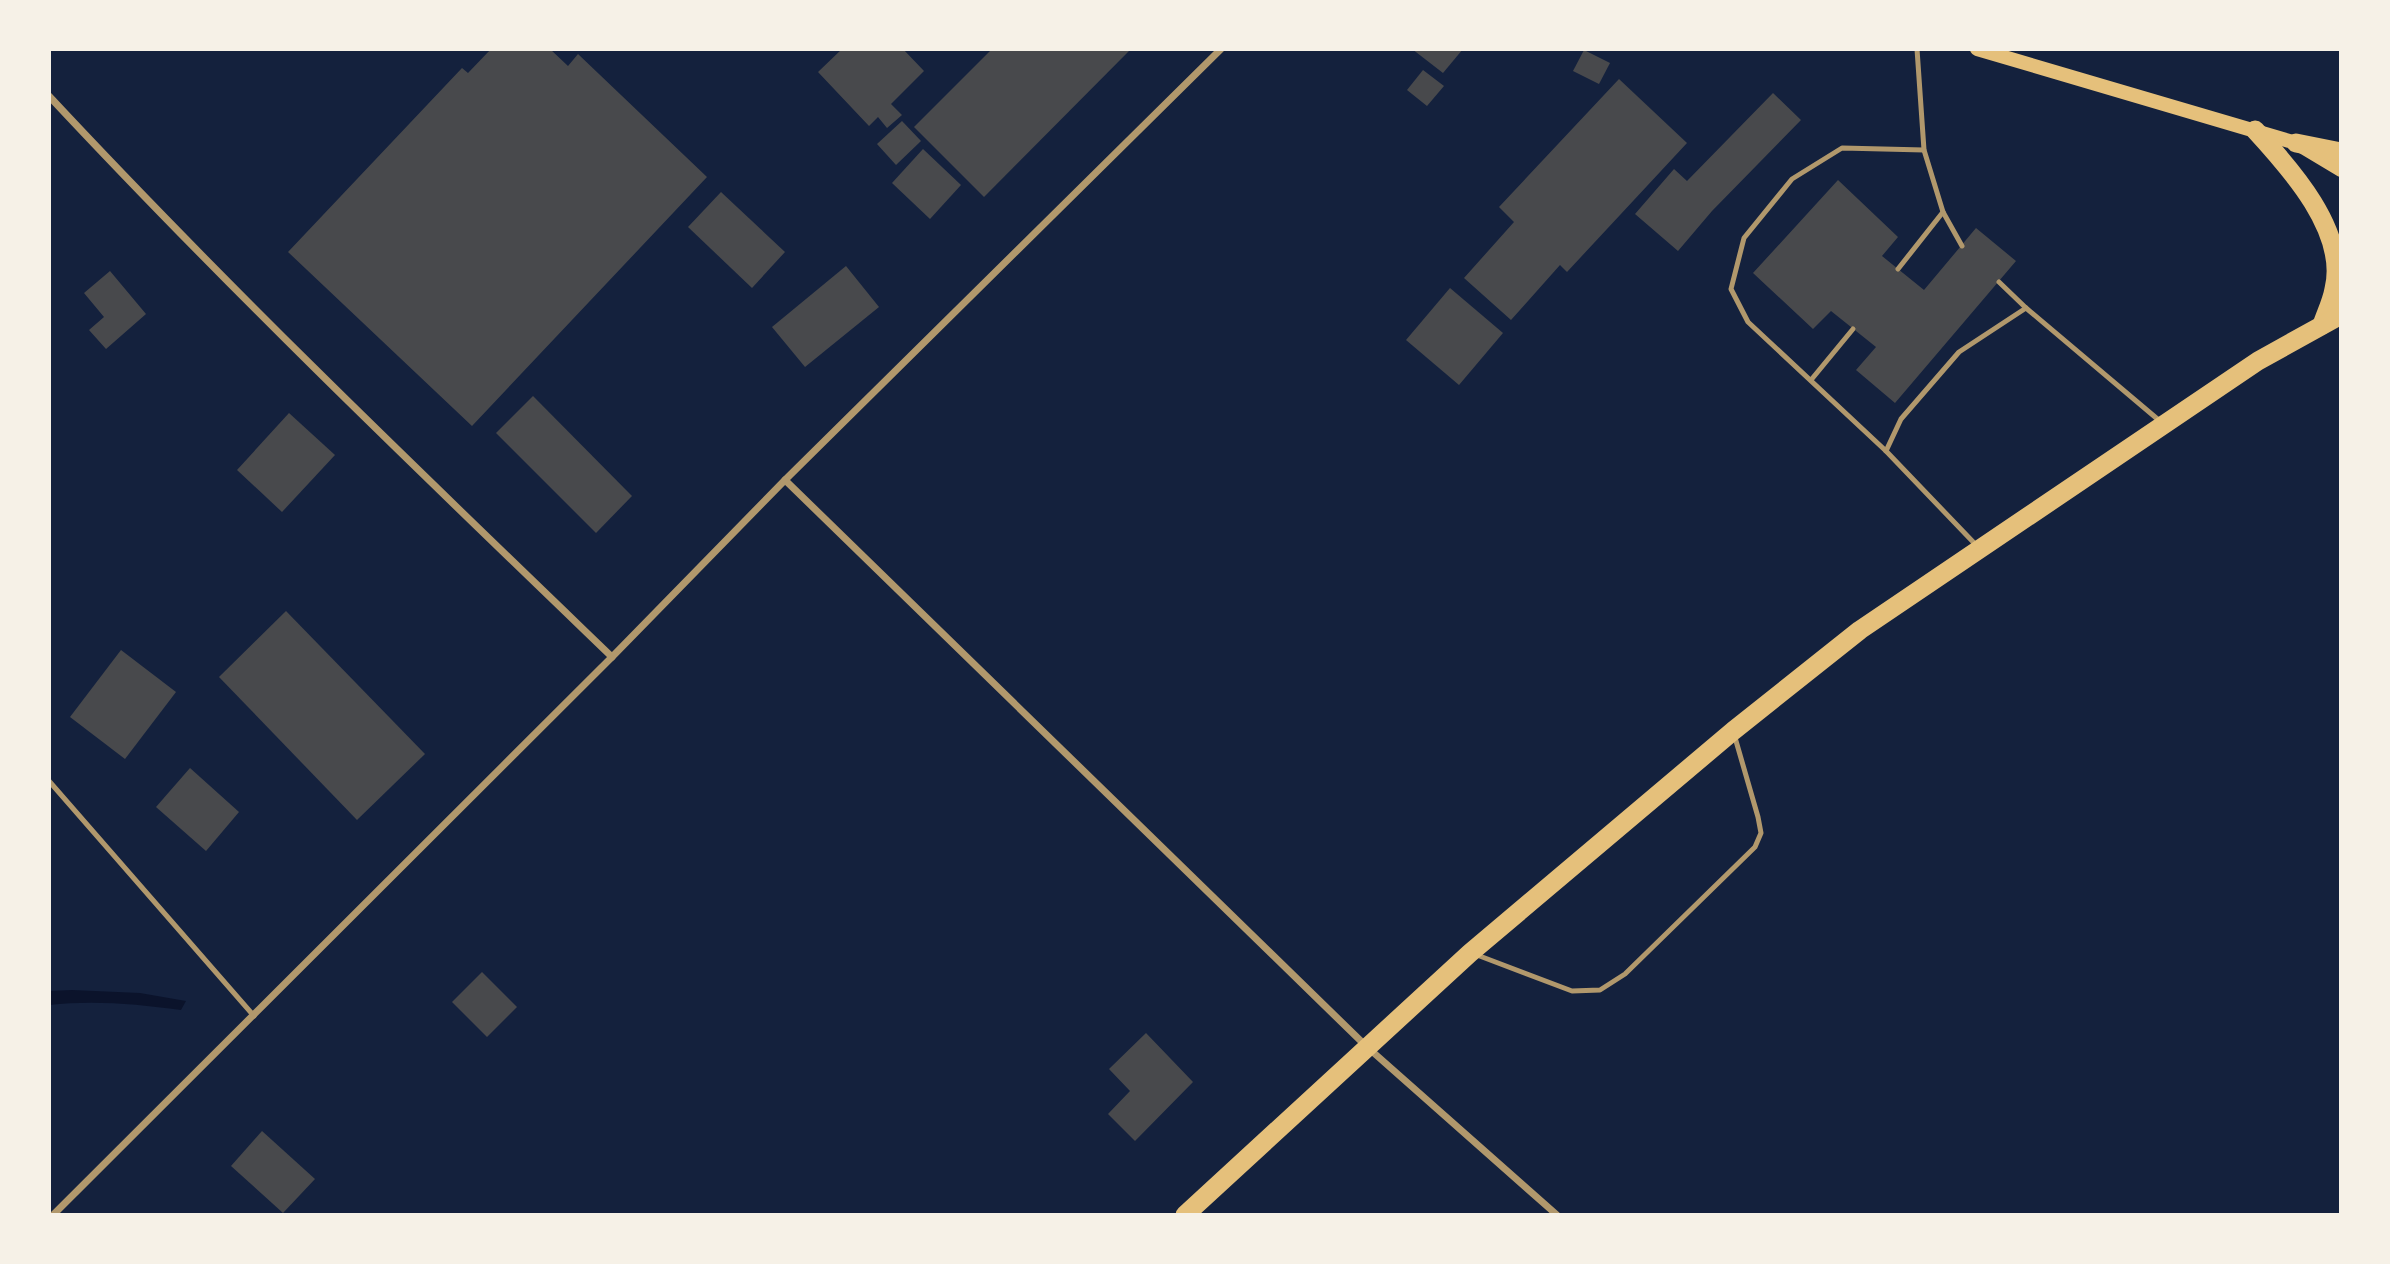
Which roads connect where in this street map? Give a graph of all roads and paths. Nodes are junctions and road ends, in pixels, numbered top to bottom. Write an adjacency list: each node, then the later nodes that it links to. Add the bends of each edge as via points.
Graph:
1 (1221, 49): 21 (street)
2 (1917, 49): 7 (lane)
3 (1977, 49): 5 (main road)
4 (49, 96): 23 (street, via 380,434)
5 (2255, 130): 6 (main road); 16 (highway, via 2287,164 2326,227 2336,260 2335,288)
6 (2296, 143): 8 (highway); 9 (main road)
7 (1924, 150): 10 (lane); 18 (lane, via 1842,148 1792,179 1744,238 1731,289 1748,322)
8 (2341, 152)
9 (2341, 170)
10 (1943, 212): 11 (lane); 12 (lane)
11 (1962, 246)
12 (1898, 269)
13 (1999, 282): 14 (lane)
14 (2026, 308): 19 (lane); 20 (lane, via 1959,352 1901,419)
15 (2341, 314): 16 (highway)
16 (2322, 325): 19 (highway)
17 (1853, 328): 18 (lane)
18 (1811, 380): 20 (lane)
19 (2163, 424): 22 (highway)
20 (1886, 451): 22 (lane)
21 (785, 480): 23 (street); 28 (street)
22 (1979, 548): 24 (highway, via 1860,630)
23 (612, 657): 27 (street)
24 (1732, 731): 26 (highway); 26 (lane, via 1758,817 1761,833 1755,847 1625,974 1600,990 1572,991)
25 (49, 781): 27 (lane)
26 (1470, 953): 28 (highway)
27 (254, 1016): 29 (street)
28 (1366, 1046): 30 (highway); 31 (street)
29 (53, 1215)
30 (1185, 1215)
31 (1557, 1215)

